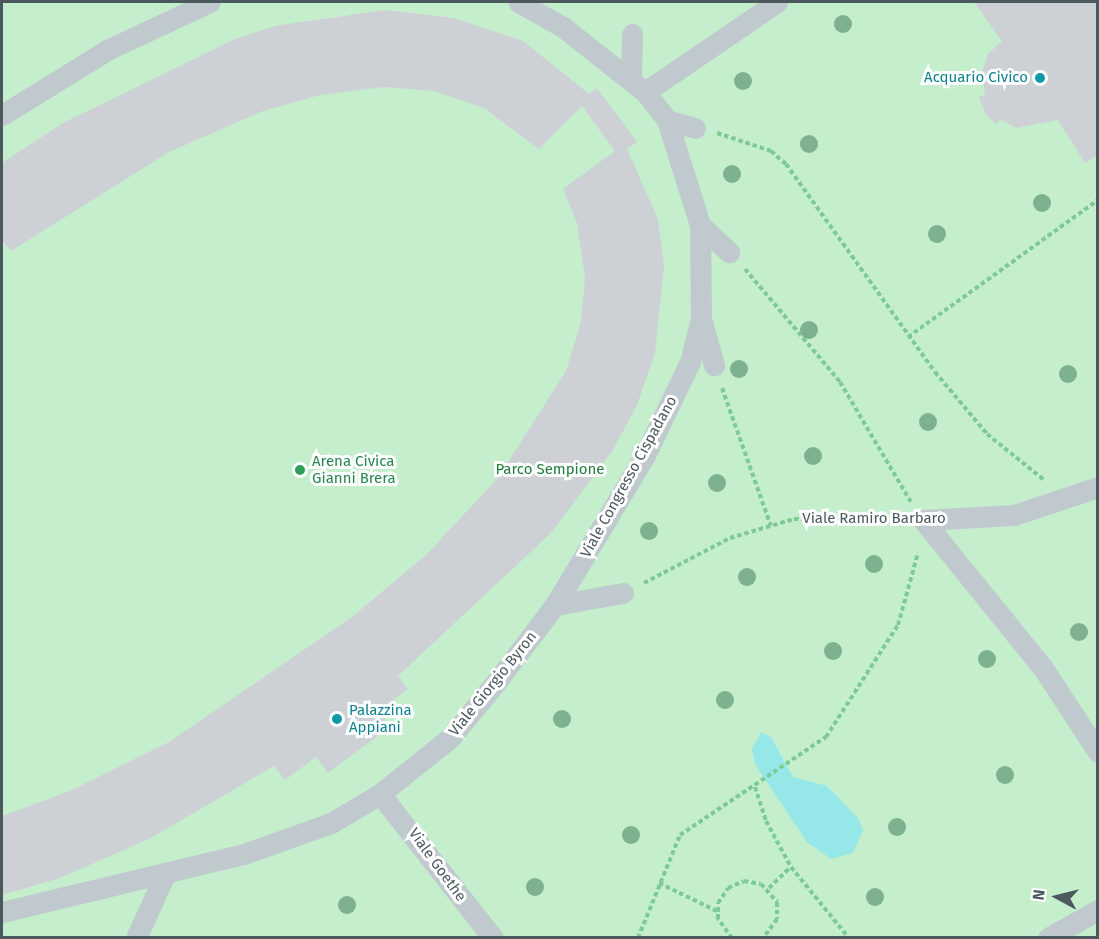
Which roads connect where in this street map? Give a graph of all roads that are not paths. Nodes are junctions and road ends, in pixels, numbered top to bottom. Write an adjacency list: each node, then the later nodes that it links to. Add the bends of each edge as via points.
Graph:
1 (210, 2): 6 (street, via 110,49)
2 (518, 2): 5 (street, Viale Congresso Cispadano)
3 (777, 2): 5 (street)
4 (632, 34): 5 (street)
5 (638, 84): 7 (street, Viale Congresso Cispadano)
6 (2, 115)
7 (667, 120): 8 (street); 9 (street, Viale Congresso Cispadano)
8 (696, 128)
9 (700, 225): 10 (street); 11 (street, Viale Congresso Cispadano)
10 (729, 252)
11 (701, 319): 12 (street); 15 (street, Viale Congresso Cispadano, via 690,362 645,455)
12 (714, 365)
13 (1098, 487): 16 (street, Viale Ramiro Barbaro, via 1014,515 923,520 1043,668)
14 (623, 593): 15 (street)
15 (555, 605): 17 (street, Viale Giorgio Byron, via 450,738)
16 (1098, 752)
17 (380, 794): 18 (street, Viale Giorgio Byron, via 331,823); 22 (street, Viale Goethe)
18 (165, 874): 20 (street, Viale Giorgio Byron); 21 (street)
19 (1098, 910): 23 (street)
20 (2, 912)
21 (136, 938)
22 (493, 938)
23 (1048, 938)

